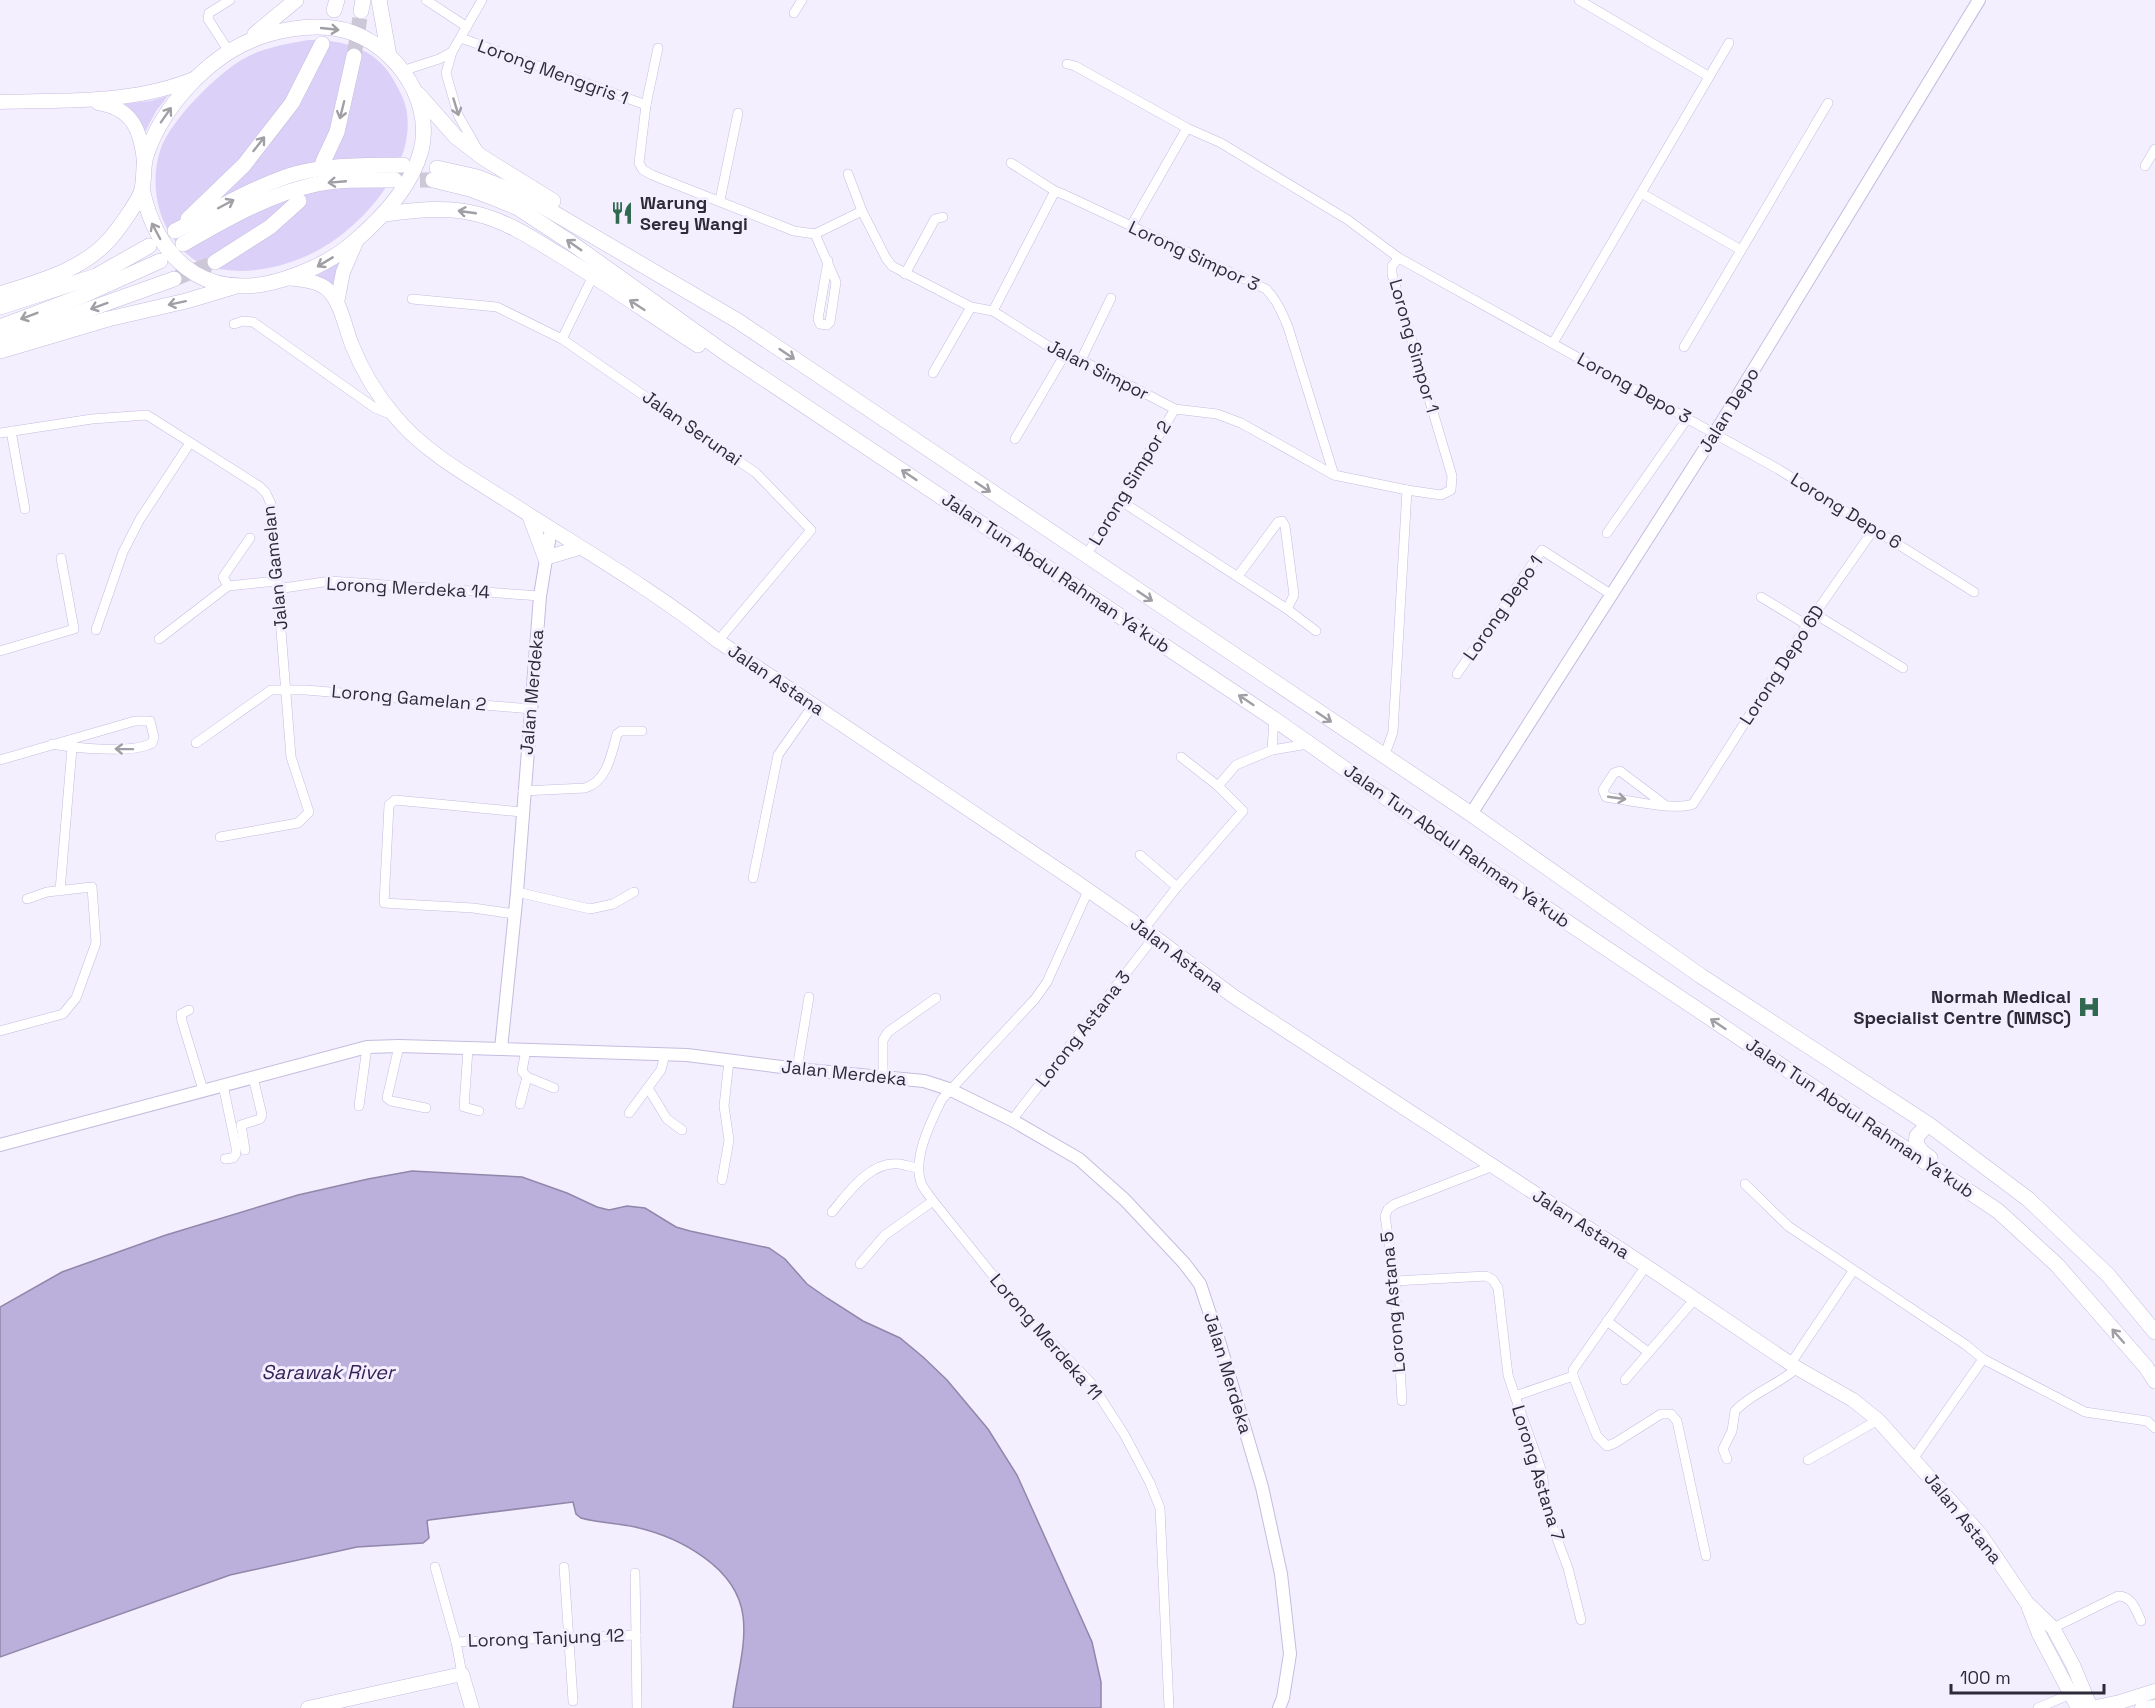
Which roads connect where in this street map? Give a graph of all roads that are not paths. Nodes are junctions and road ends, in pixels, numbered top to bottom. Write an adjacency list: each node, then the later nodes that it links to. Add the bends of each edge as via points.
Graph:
1 (230, 0): 17 (street, via 209,13 208,19)
2 (297, 0): 17 (main road)
3 (380, 0): 20 (main road)
4 (426, 0): 10 (street)
5 (444, 0): 10 (street)
6 (482, 0): 12 (street)
7 (802, 0): 11 (street)
8 (1579, 0): 23 (street)
9 (1979, 0): 88 (street, Jalan Depo)
10 (437, 9): 12 (street)
11 (794, 13)
12 (466, 27): 13 (street)
13 (461, 38): 18 (street); 29 (street, Lorong Menggris 1)
14 (1729, 43): 23 (street)
15 (322, 44): 51 (main road, one-way to 15, via 292,103)
16 (658, 48): 29 (street, Lorong Menggris 1)
17 (235, 49): 20 (main road, one-way to 20, via 273,32 334,28 368,40); 24 (main road)
18 (452, 52): 22 (street); 33 (street, one-way to 33, via 446,73 464,127)
19 (354, 56): 35 (main road, one-way to 35, via 337,132)
20 (389, 56): 22 (main road)
21 (1067, 64): 31 (street)
22 (402, 71): 25 (main road)
23 (1708, 76): 43 (street)
24 (198, 77): 26 (main road, via 163,90); 34 (main road, one-way to 24, via 160,124)
25 (412, 86): 33 (main road, via 456,137); 47 (main road, via 421,111 423,140 410,176)
26 (82, 100): 27 (main road); 34 (main road, via 122,110 141,137)
27 (0, 102)
28 (1828, 103): 54 (street)
29 (646, 105): 44 (street, Lorong Menggris 1, via 639,163 643,170)
30 (738, 113): 44 (street)
31 (1187, 128): 49 (street); 55 (street, via 1221,143 1348,220)
32 (2155, 149): 38 (street)
33 (482, 157): 71 (main road, via 717,298)
34 (144, 162): 41 (main road)
35 (323, 162)
36 (1011, 163): 42 (street, Lorong Simpor 3)
37 (403, 165): 51 (main road, one-way to 37, via 240,196 289,176 326,168)
38 (2145, 166)
39 (848, 174): 46 (street, Jalan Simpor)
40 (395, 180): 51 (main road, one-way to 51, via 317,184)
41 (142, 189): 63 (main road, one-way to 41, via 203,278 176,258 155,230); 64 (main road, via 107,242 87,258 57,275)
42 (1055, 191): 49 (street, Lorong Simpor 3); 70 (street)
43 (1641, 193): 54 (street); 76 (street)
44 (720, 200): 50 (street, Lorong Menggris 1, via 795,231)
45 (299, 201): 58 (main road, via 270,227)
46 (862, 211): 50 (street); 59 (street, Jalan Simpor, via 886,258)
47 (385, 214): 52 (main road); 60 (main road, one-way to 47, via 509,224 476,213 410,210)
48 (943, 217): 59 (street, via 935,219)
49 (1131, 226): 91 (street, Lorong Simpor 3, via 1266,289 1273,297 1288,327)
50 (815, 234): 57 (street)
51 (179, 238)
52 (358, 238): 61 (main road, one-way to 61, via 324,263); 67 (main road, via 343,272)
53 (149, 246): 68 (main road, via 96,276)
54 (1741, 250): 77 (street)
55 (1399, 258): 76 (street, Lorong Simpor 1); 93 (street, Lorong Simpor 1, via 1392,266 1392,274 1452,476 1451,490)
56 (160, 261): 73 (main road, one-way to 73)
57 (828, 261): 57 (street, via 836,282 827,325 820,324 818,319)
58 (215, 262)
59 (905, 274): 69 (street, Jalan Simpor)
60 (593, 276): 74 (street); 79 (main road, one-way to 60, via 699,346)
61 (286, 278): 63 (main road); 67 (main road, via 322,285)
62 (174, 279): 75 (main road, one-way to 75)
63 (233, 287): 78 (main road, one-way to 78)
64 (0, 294)
65 (1111, 298): 81 (street)
66 (412, 299): 74 (street, Jalan Serunai, via 497,307)
67 (337, 303): 84 (main road, Jalan Astana, via 360,363)
68 (0, 307)
69 (971, 307): 70 (street, Jalan Simpor); 82 (street)
70 (993, 311): 80 (street, Jalan Simpor)
71 (738, 321): 79 (main road, Jalan Tun Abdul Rahman Ya'kub, one-way to 71, via 518,208 435,174 477,177 525,196); 102 (main road, Jalan Tun Abdul Rahman Ya'kub, one-way to 102)
72 (234, 324): 84 (street, via 253,322 375,408)
73 (0, 327)
74 (562, 339): 118 (street, Jalan Serunai, via 756,473 811,530)
75 (0, 341)
76 (1553, 343): 85 (street, Lorong Depo 3)
77 (1684, 347)
78 (0, 351)
79 (724, 352): 125 (main road, Jalan Tun Abdul Rahman Ya'kub, one-way to 79)
80 (1064, 356): 81 (street, Jalan Simpor); 89 (street)
81 (1081, 360): 83 (street, Jalan Simpor)
82 (933, 373)
83 (1175, 409): 91 (street, Jalan Simpor, via 1217,414 1241,423); 94 (street, Lorong Simpor 2)
84 (394, 416): 96 (main road, Jalan Astana, via 443,458)
85 (1687, 419): 88 (street, Lorong Depo 3); 99 (street)
86 (11, 431): 87 (street, Jalan Gamelan); 90 (street, Jalan Gamelan, via 92,419 147,416); 95 (street)
87 (0, 433)
88 (1715, 433): 97 (street, Lorong Depo 6); 109 (street, Jalan Depo)
89 (1015, 439)
90 (190, 442): 106 (street, Jalan Gamelan, via 266,493); 115 (street, via 123,552)
91 (1334, 474): 92 (street, Jalan Simpor)
92 (1407, 490): 93 (street, Jalan Simpor); 133 (street, via 1393,732)
93 (1441, 495)
94 (1121, 501): 102 (street, Lorong Simpor 2); 105 (street)
95 (25, 509)
96 (529, 515): 98 (main road, Jalan Astana); 104 (main road)
97 (1874, 529): 108 (street, Lorong Depo 6); 113 (street, Lorong Depo 6D)
98 (551, 530): 101 (main road, Jalan Astana); 104 (street, Jalan Merdeka)
99 (1607, 533)
100 (250, 538): 107 (street, via 224,577)
101 (579, 548): 104 (main road); 118 (main road, Jalan Astana, via 643,586)
102 (1086, 556): 133 (main road, Jalan Tun Abdul Rahman Ya'kub, one-way to 133)
103 (61, 558): 119 (street, via 74,629)
104 (545, 558): 110 (street, Jalan Merdeka)
105 (1238, 576): 112 (street); 112 (street, via 1282,521 1294,596)
106 (277, 585): 107 (street, Lorong Merdeka 14); 110 (street, Lorong Merdeka 14, via 330,581); 122 (street, Jalan Gamelan)
107 (228, 586): 117 (street)
108 (1974, 592)
109 (1612, 595): 121 (street, Lorong Depo 1, via 1542,550); 139 (street, Jalan Depo)
110 (540, 596): 124 (street, Jalan Merdeka)
111 (1761, 597): 114 (street)
112 (1287, 609): 116 (street)
113 (1815, 614): 114 (street, Lorong Depo 6D); 120 (street)
114 (1807, 625): 137 (street, Lorong Depo 6D, via 1693,804)
115 (96, 630)
116 (1316, 631)
117 (159, 639)
118 (718, 641): 123 (main road, Jalan Astana)
119 (0, 651)
120 (1903, 668)
121 (1457, 674)
122 (286, 690): 124 (street, Lorong Gamelan 2); 127 (street, Lorong Gamelan 2, via 271,690); 140 (street, Jalan Gamelan, via 291,757 309,812 298,823)
123 (814, 704): 142 (street, via 778,755); 145 (main road, Jalan Astana)
124 (531, 709): 136 (street, Jalan Merdeka)
125 (1274, 719): 129 (main road, Jalan Tun Abdul Rahman Ya'kub); 131 (street)
126 (642, 731): 136 (street, via 617,734 602,779 594,785)
127 (196, 743)
128 (52, 744): 130 (street); 130 (street, one-way to 130, via 135,722 150,721 154,737 152,743 135,749); 134 (street)
129 (1308, 744): 131 (street); 187 (main road, Jalan Tun Abdul Rahman Ya'kub, one-way to 129)
130 (72, 748): 144 (street)
131 (1272, 750): 135 (street, via 1236,765)
132 (1181, 757): 135 (street)
133 (1384, 757): 139 (main road, Jalan Tun Abdul Rahman Ya'kub)
134 (0, 760)
135 (1218, 786): 143 (street, Lorong Astana 3, via 1243,811)
136 (524, 791): 138 (street, Jalan Merdeka)
137 (1665, 805): 137 (street, one-way to 137, via 1620,771 1614,773 1604,790 1606,797)
138 (522, 812): 146 (street, Jalan Merdeka); 149 (street, via 394,800 388,805 384,903)
139 (1471, 814): 177 (main road, Jalan Tun Abdul Rahman Ya'kub, via 1701,976)
140 (220, 837)
141 (1140, 855): 143 (street)
142 (753, 878)
143 (1177, 887): 150 (street, Lorong Astana 3)
144 (60, 891): 148 (street); 154 (street, via 92,887 96,943 76,998 63,1014)
145 (1089, 891): 150 (main road, Jalan Astana); 169 (street, via 1047,982)
146 (517, 892): 147 (street, via 590,909 613,904); 149 (street, Jalan Merdeka)
147 (634, 892)
148 (27, 899)
149 (514, 914): 158 (street, Jalan Merdeka)
150 (1149, 933): 176 (street, Lorong Astana 3); 182 (main road, Jalan Astana, via 1226,991)
151 (809, 997): 162 (street)
152 (936, 998): 163 (street, via 888,1032 883,1040)
153 (189, 1011): 170 (street, via 181,1014 182,1021)
154 (0, 1031)
155 (399, 1046): 156 (street); 157 (street); 173 (street, via 387,1098)
156 (366, 1047): 164 (street); 172 (street)
157 (468, 1049): 158 (street); 174 (street, via 464,1107)
158 (501, 1049): 159 (street, Jalan Merdeka)
159 (526, 1050): 160 (street, Jalan Merdeka); 165 (street, via 522,1071)
160 (665, 1054): 161 (street, Jalan Merdeka); 168 (street, via 661,1070)
161 (729, 1061): 162 (street, Jalan Merdeka); 184 (street, via 724,1106 729,1140)
162 (797, 1069): 163 (street, Jalan Merdeka)
163 (883, 1076): 169 (street, Jalan Merdeka)
164 (253, 1077): 166 (street); 180 (street, via 261,1115 260,1119 241,1125)
165 (527, 1077): 167 (street); 171 (street)
166 (223, 1085): 170 (street); 181 (street, via 236,1147 233,1158)
167 (554, 1088)
168 (648, 1088): 175 (street); 178 (street, via 667,1119)
169 (950, 1089): 176 (street, Jalan Merdeka); 183 (street, via 932,1118)
170 (203, 1090): 179 (street)
171 (520, 1104)
172 (358, 1106)
173 (426, 1108)
174 (478, 1111)
175 (629, 1113)
176 (1012, 1120): 231 (street, Jalan Merdeka, via 1079,1159 1125,1200 1200,1284 1262,1487 1281,1574 1290,1654)
177 (1928, 1124): 187 (main road, via 1917,1136 1916,1144 1922,1152 1986,1197); 195 (main road, Jalan Tun Abdul Rahman Ya'kub, via 2028,1199 2108,1275)
178 (682, 1130)
179 (0, 1145)
180 (245, 1150)
181 (225, 1160)
182 (1493, 1166): 190 (main road, Jalan Astana); 192 (street, Lorong Astana 5, via 1388,1209 1385,1216)
183 (918, 1168): 186 (street, Lorong Merdeka 11, via 922,1185); 188 (street, via 897,1164 877,1167)
184 (722, 1180)
185 (1745, 1184): 191 (street, via 1788,1226)
186 (933, 1201): 189 (street, via 885,1235); 230 (street, Lorong Merdeka 11, via 1024,1314 1092,1383 1150,1483 1160,1508)
187 (1998, 1211): 201 (main road, Jalan Tun Abdul Rahman Ya'kub, one-way to 187, via 2057,1265)
188 (832, 1212)
189 (860, 1264)
190 (1646, 1266): 193 (main road, Jalan Astana); 194 (street)
191 (1853, 1271): 197 (street); 198 (street)
192 (1395, 1281): 202 (street, Lorong Astana 7, via 1486,1276 1493,1280 1498,1287 1508,1375); 203 (street, Lorong Astana 5)
193 (1694, 1300): 196 (street); 198 (main road, Jalan Astana)
194 (1607, 1322): 196 (street); 199 (street, via 1573,1370)
195 (2155, 1332)
196 (1648, 1352): 200 (street)
197 (1983, 1359): 205 (street, via 2085,1412 2147,1421); 207 (street)
198 (1794, 1366): 204 (main road, Jalan Astana, via 1853,1400); 206 (street, via 1784,1380 1735,1411 1732,1431 1723,1449)
199 (1573, 1376): 202 (street); 209 (street, via 1597,1436 1607,1446 1661,1414 1671,1414 1677,1421)
200 (1625, 1380)
201 (2155, 1381)
202 (1515, 1396): 214 (street, Lorong Astana 7, via 1542,1472 1548,1515 1568,1568)
203 (1402, 1401)
204 (1878, 1420): 207 (main road, Jalan Astana); 208 (street)
205 (2155, 1428)
206 (1727, 1459)
207 (1913, 1459): 213 (main road, Jalan Astana, via 1980,1534)
208 (1808, 1461)
209 (1706, 1556)
210 (435, 1567): 219 (street, Lorong Tanjung 12)
211 (564, 1567): 218 (street)
212 (635, 1573): 217 (street)
213 (2027, 1603): 216 (main road, Jalan Astana); 223 (main road, Jalan Astana)
214 (1581, 1620)
215 (2141, 1621): 216 (street, via 2131,1601 2118,1596)
216 (2053, 1628): 220 (main road, Jalan Astana)
217 (636, 1635): 218 (street, Lorong Tanjung 12); 229 (street, Lorong Tanjung 12)
218 (569, 1637): 219 (street, Lorong Tanjung 12); 224 (street)
219 (456, 1642): 221 (street, Lorong Tanjung 12)
220 (2073, 1665): 225 (main road, via 2087,1689); 234 (main road, Jalan Astana)
221 (462, 1674): 227 (main road); 228 (main road)
222 (2155, 1691): 225 (main road)
223 (2071, 1694): 232 (street); 233 (main road, Jalan Astana)
224 (573, 1701)
225 (2120, 1702): 234 (main road)
226 (2155, 1707): 235 (main road)
227 (308, 1708)
228 (472, 1708)
229 (637, 1708)
230 (1169, 1708)
231 (1278, 1708)
232 (2038, 1708)
233 (2078, 1708)
234 (2091, 1708)
235 (2142, 1708)

